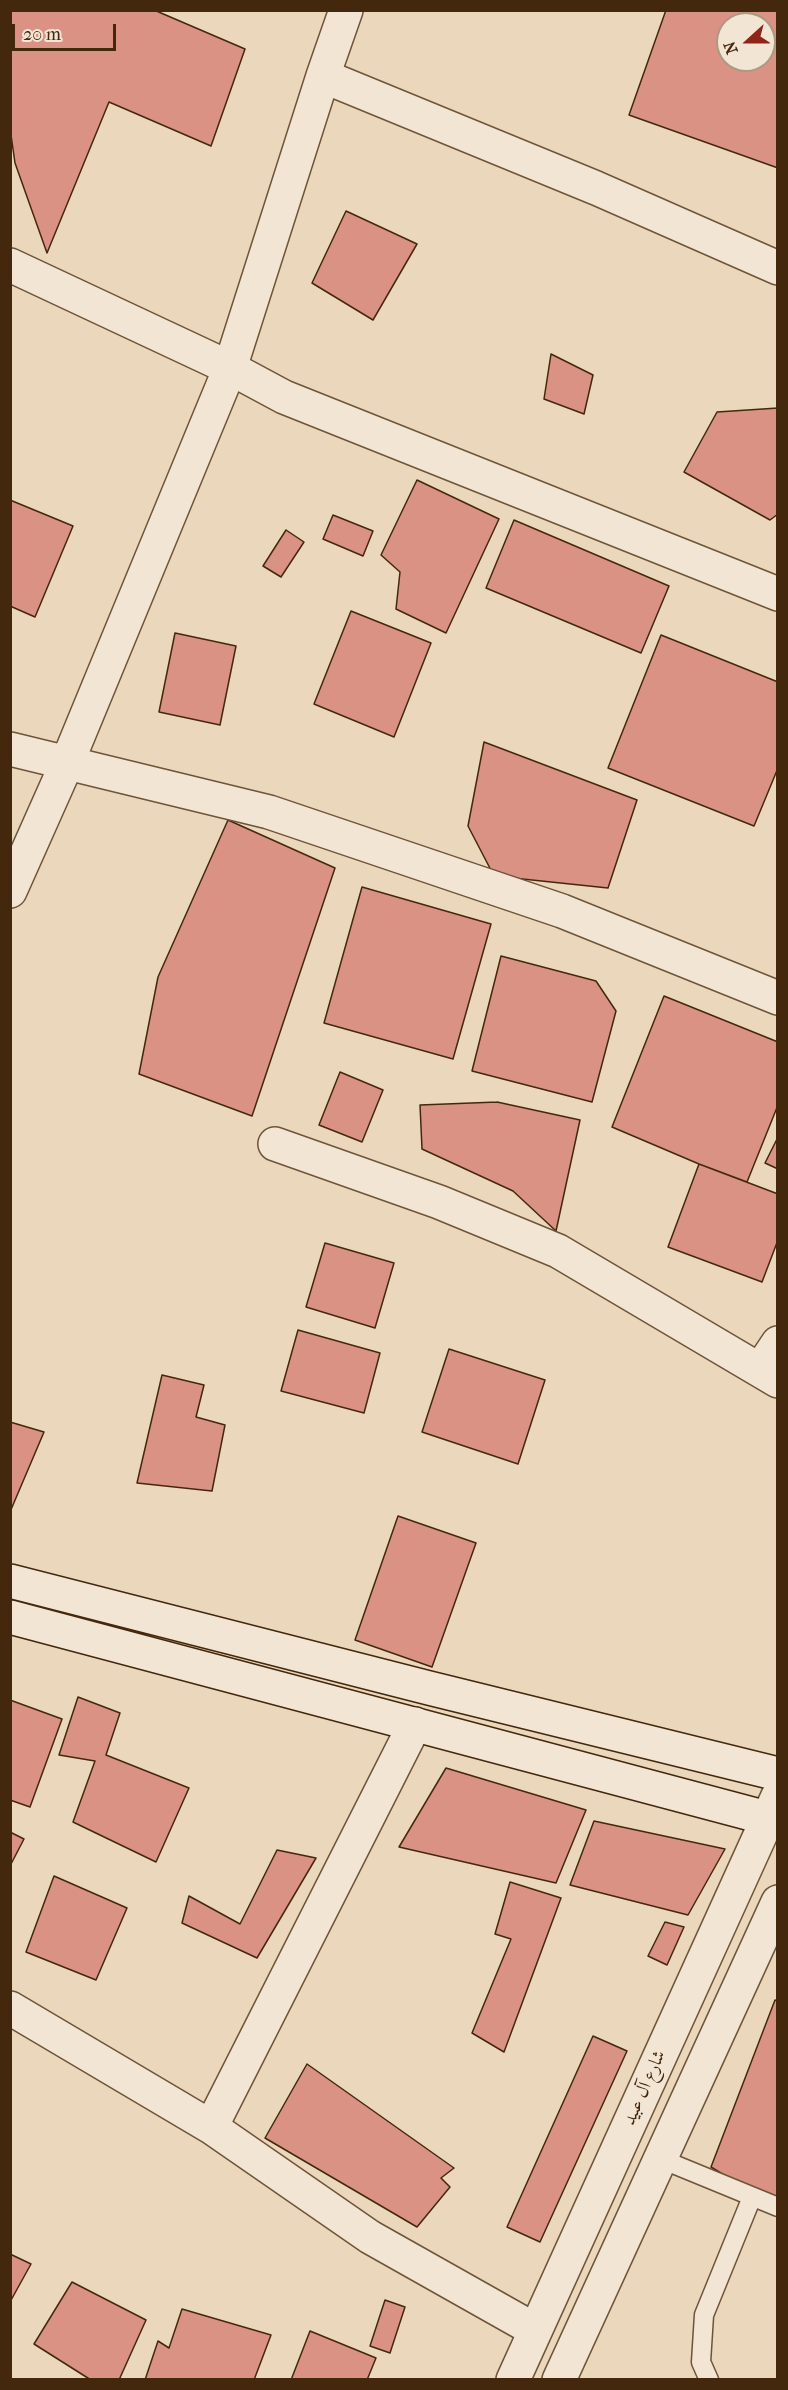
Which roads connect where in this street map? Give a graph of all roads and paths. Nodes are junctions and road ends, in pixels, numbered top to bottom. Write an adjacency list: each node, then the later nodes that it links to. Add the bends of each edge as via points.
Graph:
1 (346, 10): 2 (street)
2 (323, 76): 4 (street, via 596,188); 5 (street)
3 (10, 265): 5 (street)
4 (777, 268)
5 (230, 368): 6 (street, via 284,397); 8 (street)
6 (777, 594)
7 (10, 749): 8 (street)
8 (67, 763): 9 (street); 10 (street, via 269,812 562,910)
9 (10, 891)
10 (777, 998)
11 (275, 1144): 13 (street, via 439,1202 558,1251)
12 (777, 1343): 13 (street)
13 (769, 1375)
14 (10, 1581): 17 (street)
15 (10, 1617): 16 (street)
16 (415, 1724): 18 (street); 21 (street)
17 (777, 1774)
18 (774, 1812): 25 (street, شارع آل عبيد)
19 (777, 1902): 22 (street)
20 (10, 2008): 21 (street)
21 (211, 2127): 25 (street, via 370,2237)
22 (661, 2159): 23 (lane); 27 (street)
23 (752, 2197): 24 (lane); 28 (lane, via 704,2315 701,2362)
24 (777, 2207)
25 (535, 2330): 26 (street, شارع آل عبيد)
26 (513, 2379)
27 (559, 2379)
28 (709, 2379)

